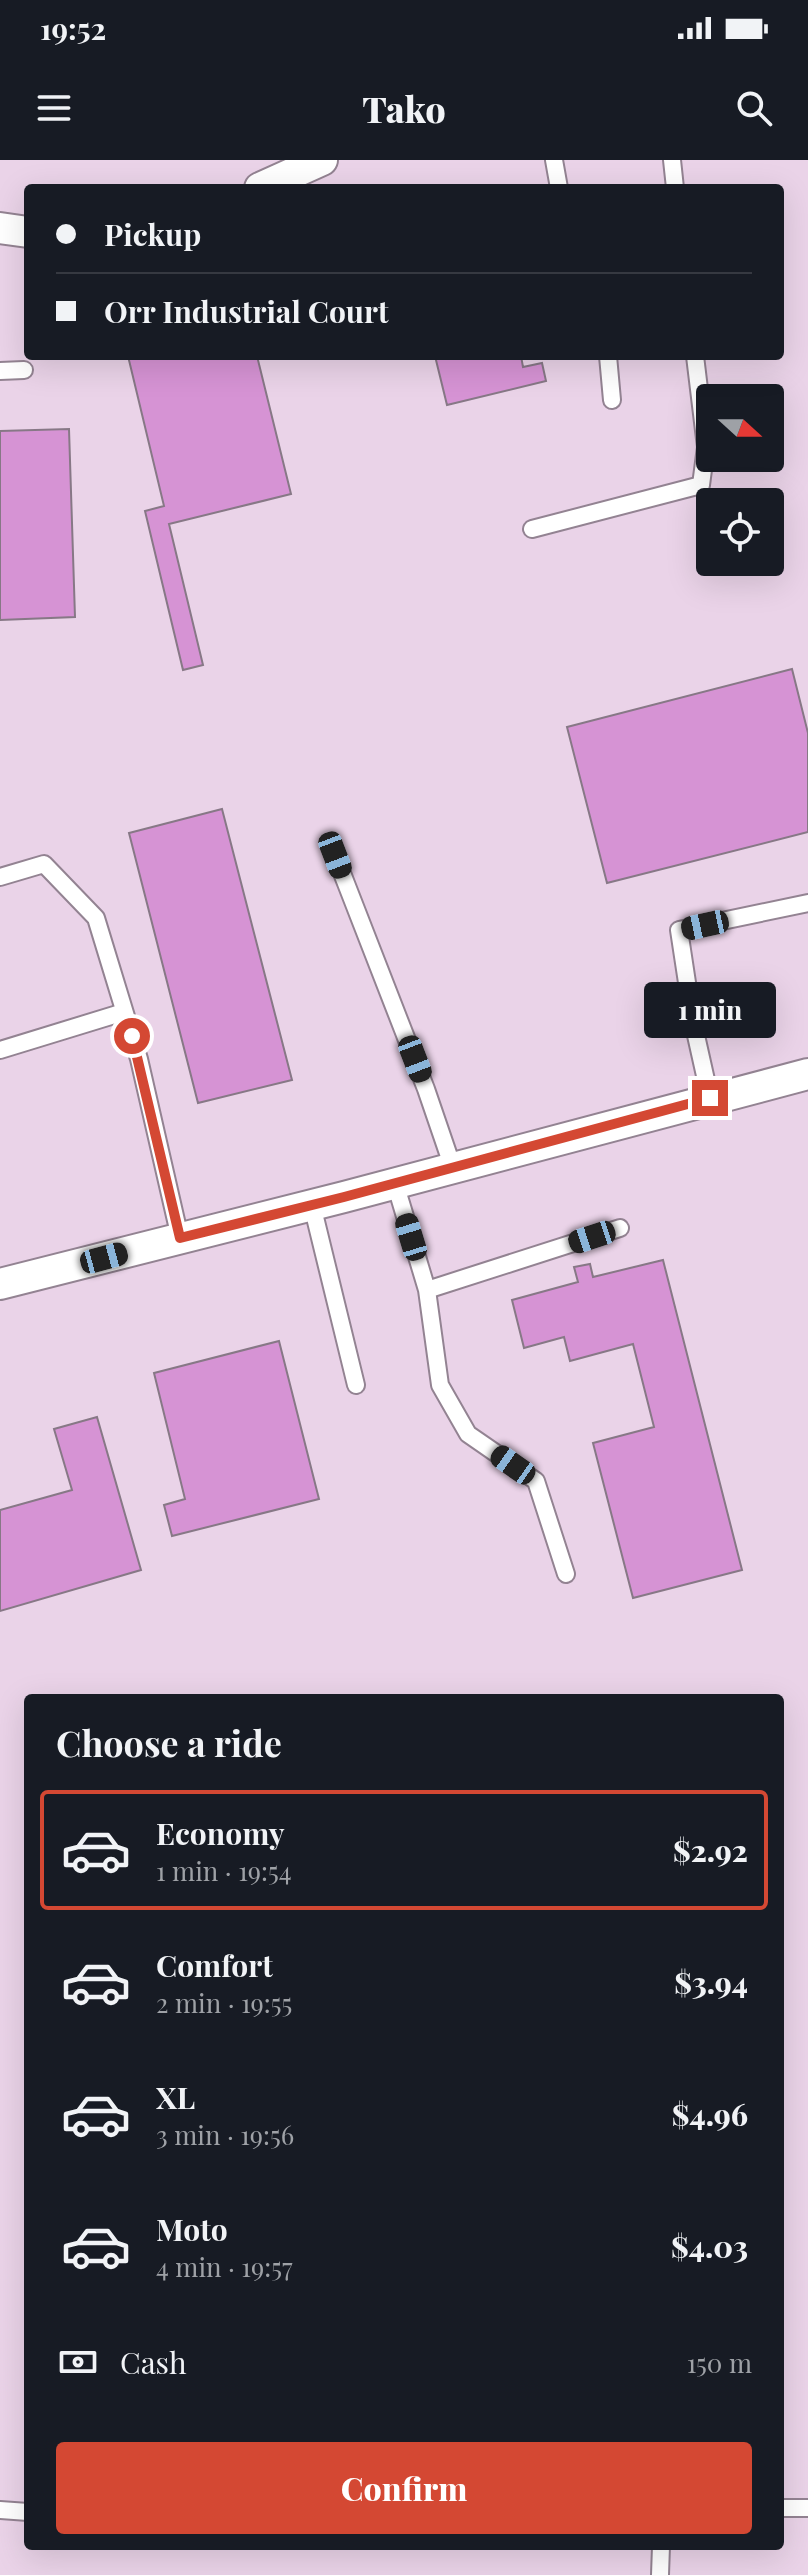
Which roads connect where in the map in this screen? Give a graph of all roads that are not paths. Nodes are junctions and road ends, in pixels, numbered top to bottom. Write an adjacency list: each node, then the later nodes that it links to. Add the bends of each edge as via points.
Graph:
1 (554, 160): 5 (lane)
2 (672, 160): 6 (lane)
3 (306, 163): 4 (street)
4 (267, 184)
5 (558, 184)
6 (675, 184)
7 (0, 228): 8 (street)
8 (24, 231)
9 (608, 360): 13 (lane)
10 (695, 360): 14 (lane, via 706,447 701,485)
11 (24, 370): 12 (lane)
12 (0, 371)
13 (612, 400)
14 (532, 529)
15 (335, 855): 22 (lane)
16 (0, 877): 18 (lane, via 44,864 96,918)
17 (808, 903): 21 (lane, via 679,930)
18 (124, 1012): 19 (lane); 26 (lane)
19 (0, 1050)
20 (808, 1074): 21 (street)
21 (710, 1098): 22 (street)
22 (453, 1168): 23 (street)
23 (395, 1183): 24 (street); 28 (lane)
24 (312, 1205): 26 (street); 29 (lane)
25 (620, 1228): 28 (lane)
26 (180, 1238): 27 (street)
27 (0, 1284)
28 (427, 1290): 30 (lane, via 440,1385 468,1434 536,1481)
29 (356, 1385)
30 (566, 1574)
31 (784, 2508): 32 (lane)
32 (808, 2508)
33 (0, 2510): 34 (lane)
34 (24, 2512)
35 (661, 2550): 36 (lane)
36 (660, 2575)

